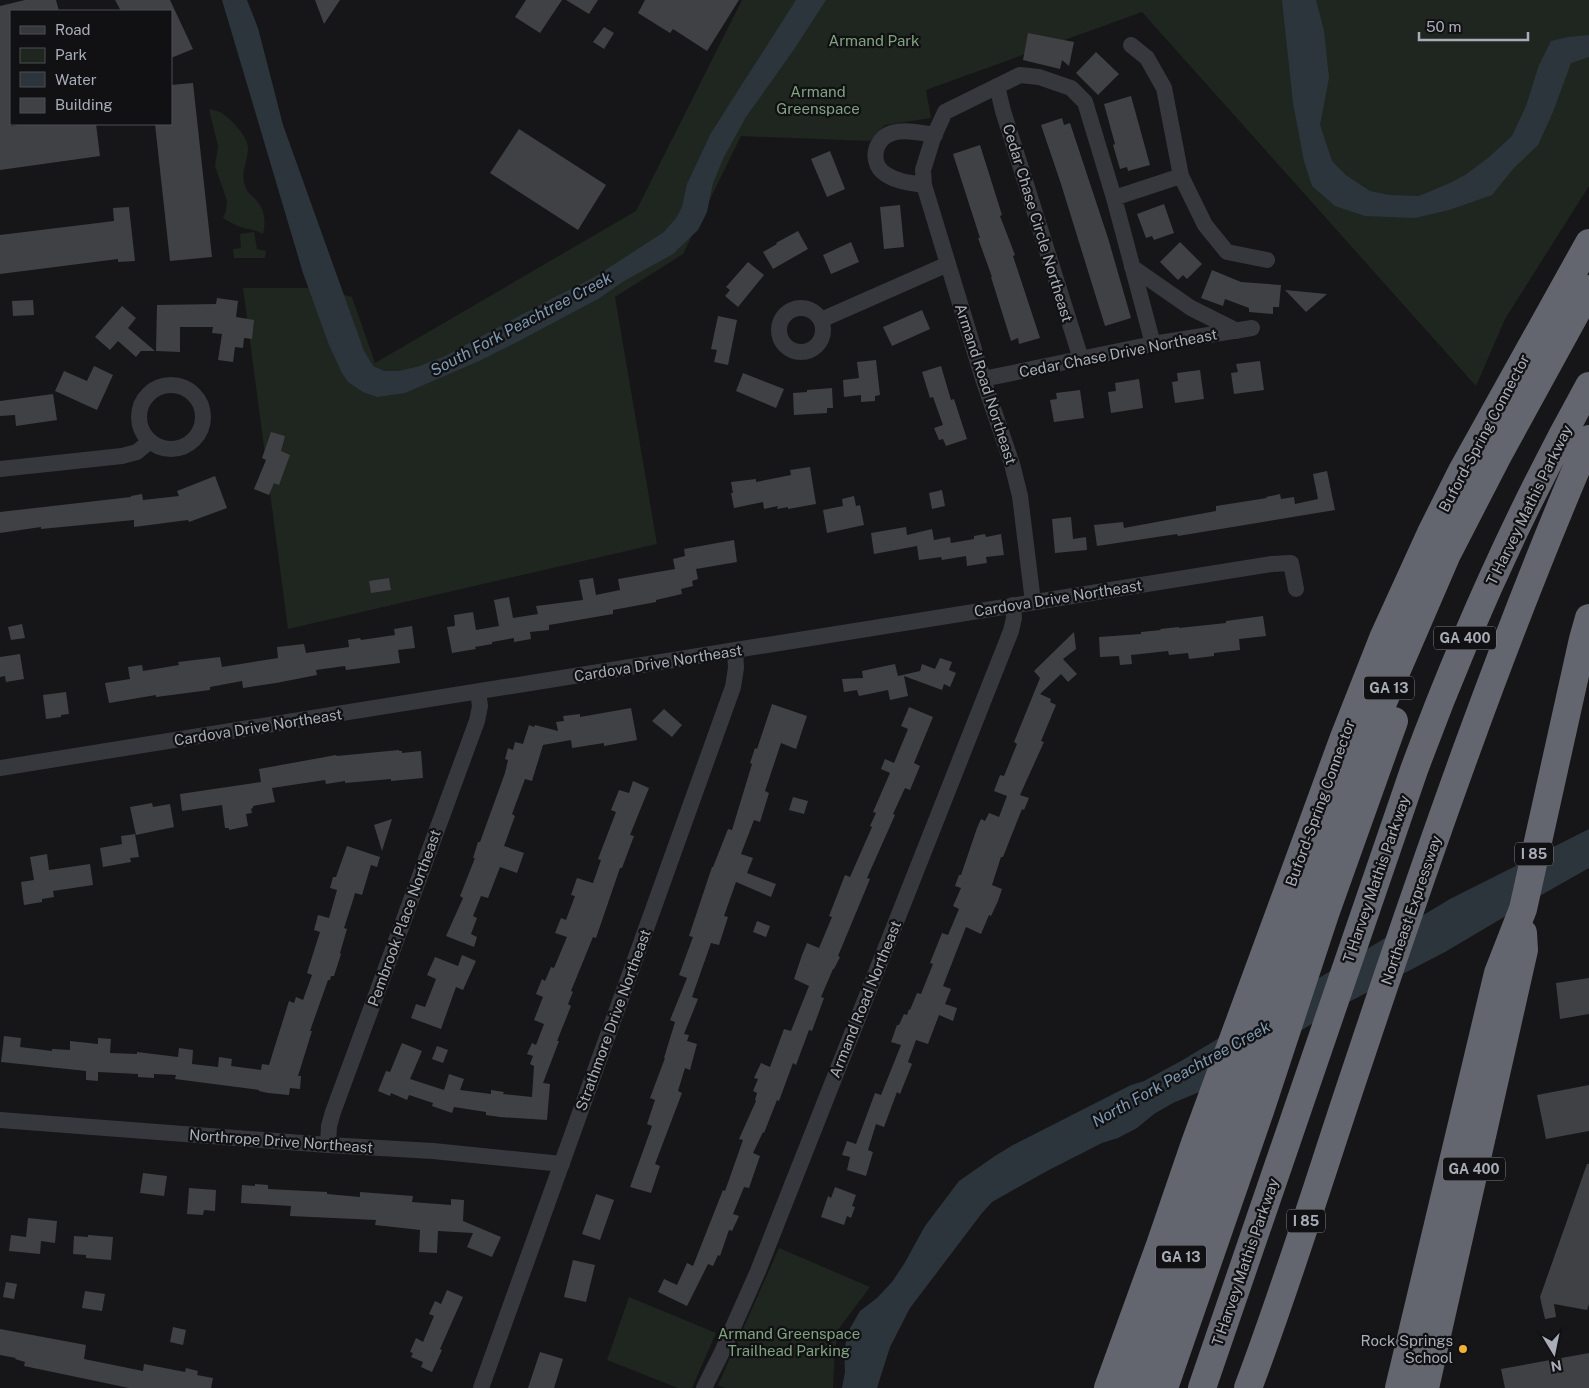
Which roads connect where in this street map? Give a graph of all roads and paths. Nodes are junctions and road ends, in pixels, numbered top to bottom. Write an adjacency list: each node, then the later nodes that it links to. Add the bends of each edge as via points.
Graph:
1 (1131, 45): 4 (street, via 1147,58 1164,88)
2 (997, 86): 3 (street, via 945,112); 6 (street, via 1020,75 1039,77 1071,88 1085,102); 14 (street, Cedar Chase Circle Northeast)
3 (934, 135): 5 (street); 5 (street, via 912,131 892,133 876,146 877,165 885,175 900,181)
4 (1181, 176): 6 (street); 8 (street, via 1206,226 1228,252)
5 (923, 177): 9 (street, Armand Road Northeast)
6 (1114, 198): 10 (street)
7 (1589, 243): 34 (highway, Buford-Spring Connector / GA 13, via 1462,471 1384,636 1267,946)
8 (1267, 260)
9 (948, 264): 12 (street); 15 (street, Armand Road Northeast)
10 (1132, 267): 13 (street); 13 (street, Cedar Chase Drive Northeast, via 1191,308 1244,329)
11 (1589, 289): 19 (highway, Buford-Spring Connector / GA 13)
12 (821, 320)
13 (1153, 344): 14 (street, Cedar Chase Drive Northeast)
14 (1080, 359): 15 (street, Cedar Chase Drive Northeast)
15 (983, 379): 22 (street, Armand Road Northeast, via 1020,496)
16 (1589, 386): 37 (highway, T Harvey Mathis Parkway / GA 400, via 1506,547 1442,693)
17 (1589, 439): 38 (highway, Northeast Expressway / I 85, via 1548,534 1423,872)
18 (150, 441): 18 (street, via 173,450 193,442 204,422 204,412 196,395 186,388 169,384 151,392 143,401 138,417 144,435); 20 (street, via 137,452 122,456)
19 (1497, 457): 35 (highway, Buford-Spring Connector / GA 13, via 1447,554 1362,751); 36 (highway, via 1426,635 1325,914)
20 (0, 470)
21 (1296, 589): 22 (street, Cardova Drive Northeast, via 1292,564 1272,564)
22 (1033, 602): 23 (street, Cardova Drive Northeast)
23 (1013, 605): 25 (street, Cardova Drive Northeast); 33 (street, Armand Road Northeast, via 1014,618 1008,640 758,1271)
24 (1589, 618): 28 (highway, I 85)
25 (736, 650): 26 (street, Cardova Drive Northeast); 31 (street, Strathmore Drive Northeast, via 733,686)
26 (478, 692): 27 (street, Cardova Drive Northeast); 30 (street, Pembrook Place Northeast, via 477,721 333,1112)
27 (0, 768)
28 (1523, 909): 39 (highway, I 85, via 1498,973); 40 (highway, GA 400, via 1524,950)
29 (0, 1120): 30 (street, Northrope Drive Northeast)
30 (328, 1145): 31 (street, Northrope Drive Northeast, via 433,1151)
31 (562, 1164): 32 (street, Strathmore Drive Northeast)
32 (481, 1388)
33 (704, 1388)
34 (1108, 1388)
35 (1135, 1388)
36 (1164, 1388)
37 (1202, 1388)
38 (1248, 1388)
39 (1399, 1388)
40 (1425, 1388)

